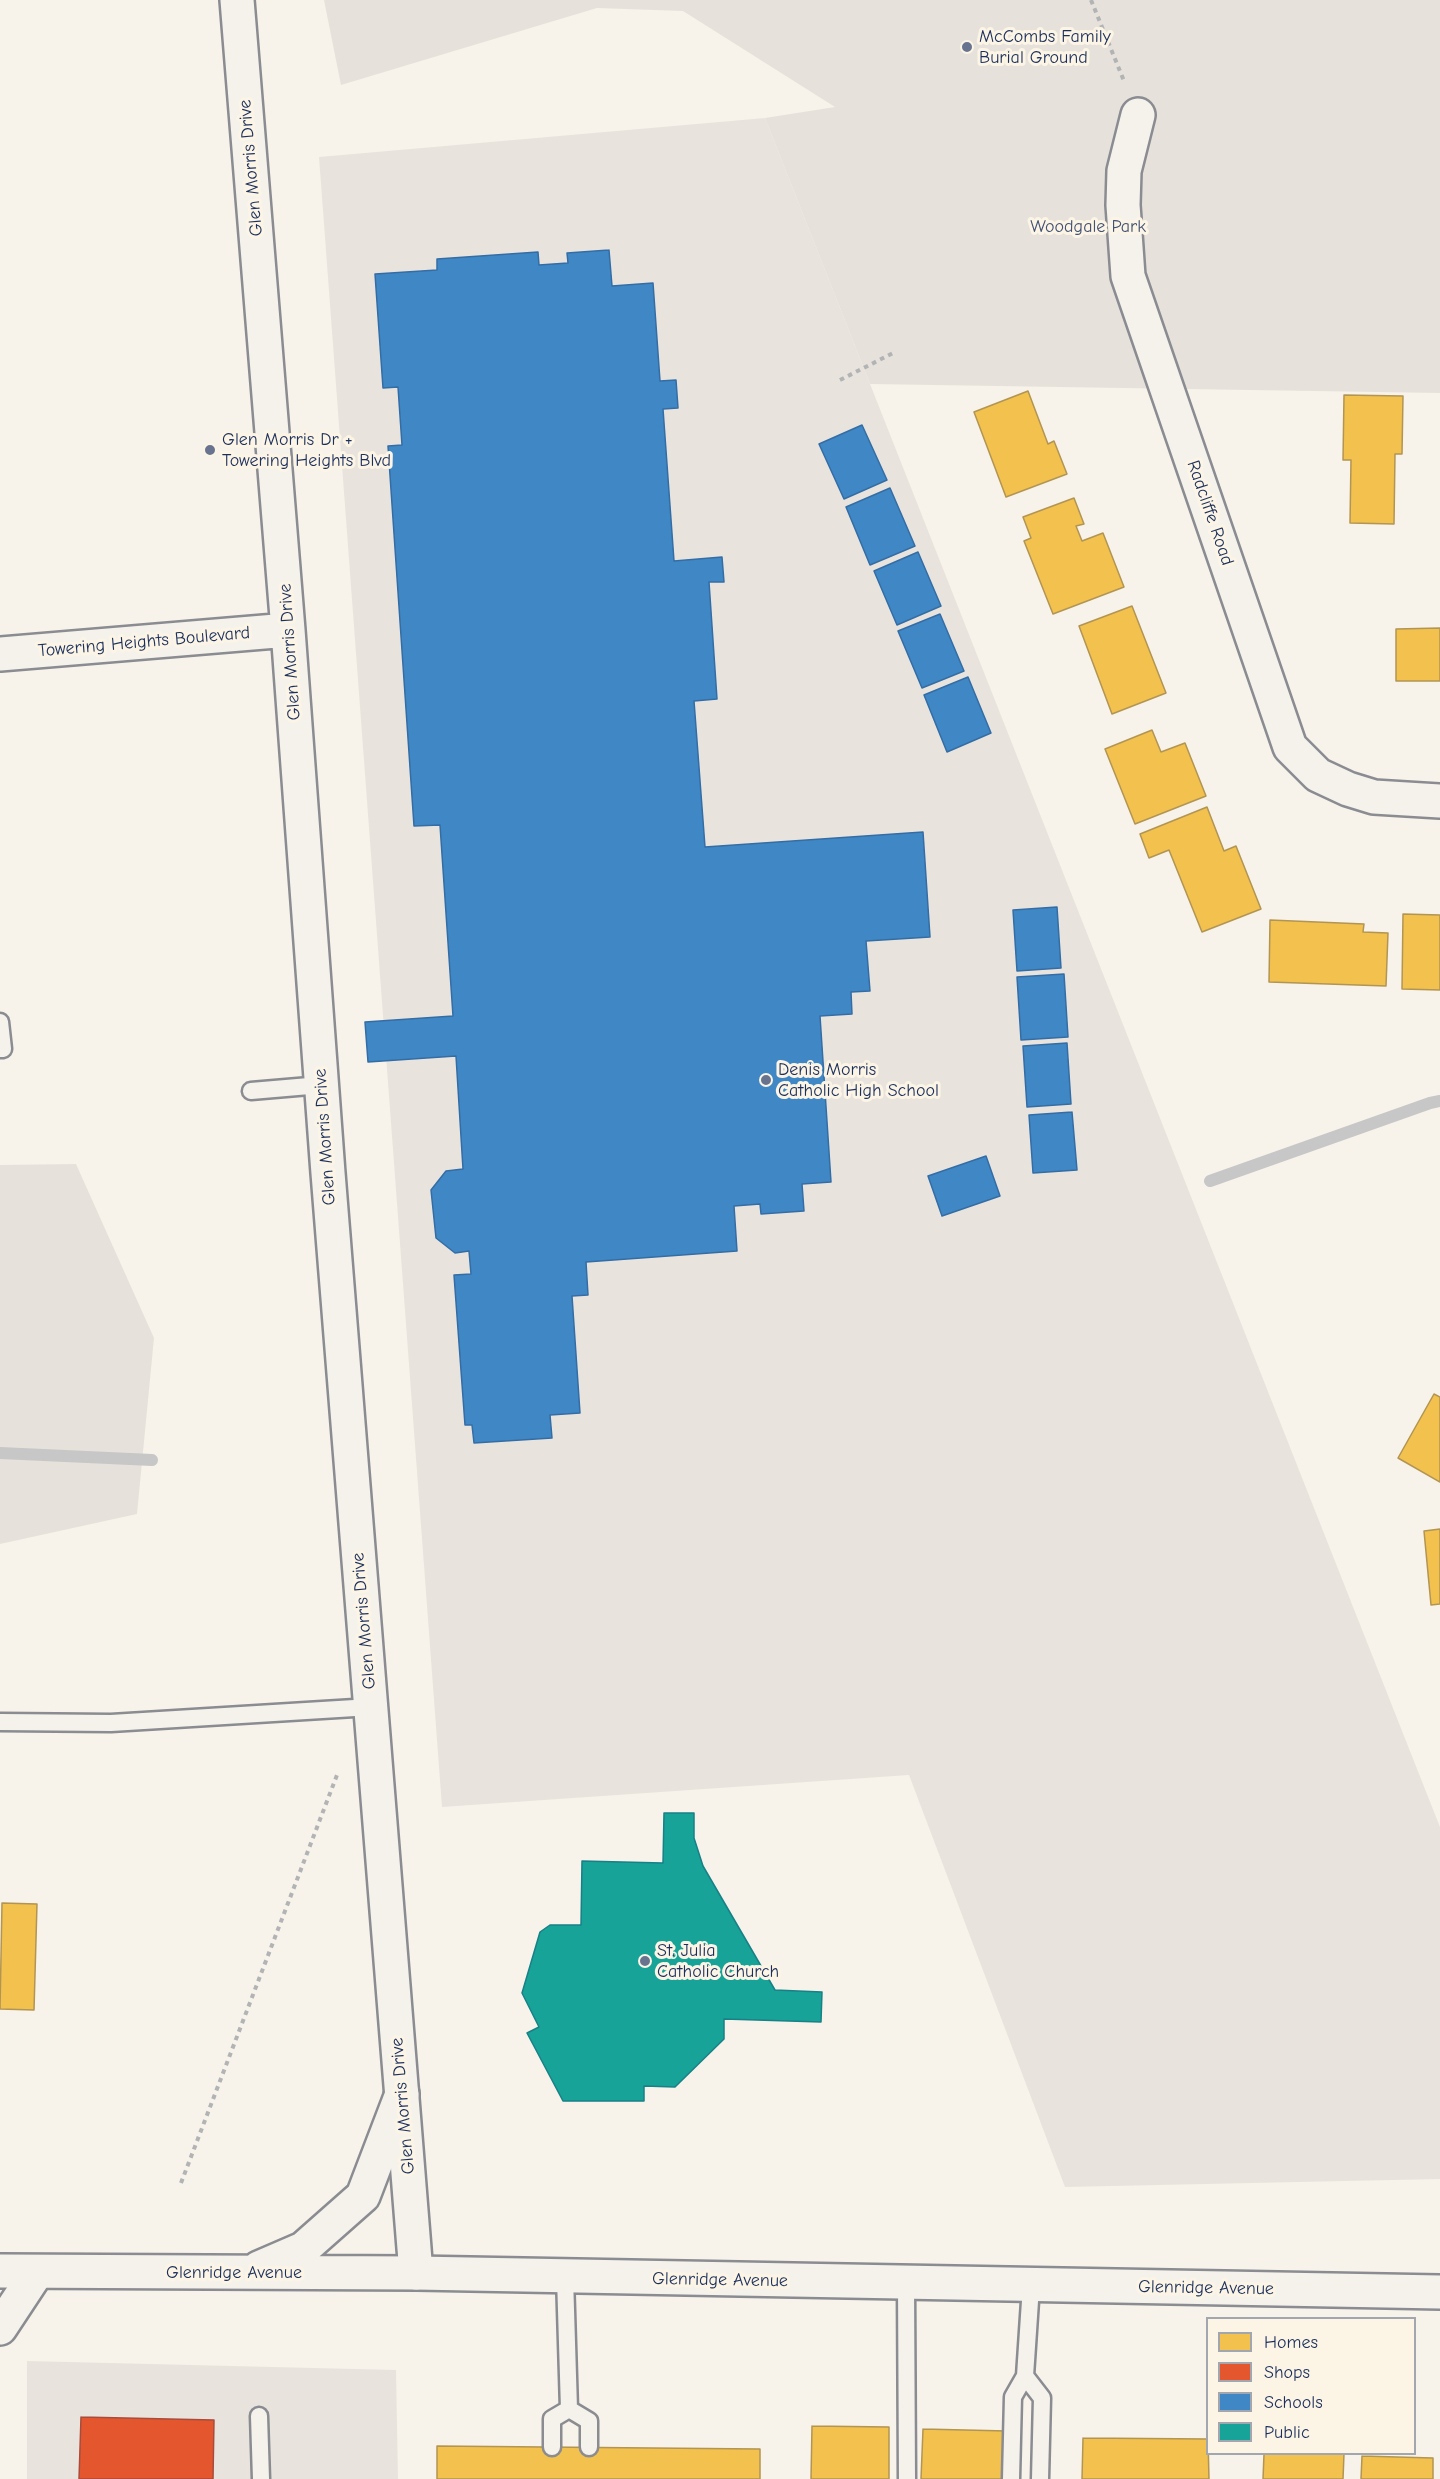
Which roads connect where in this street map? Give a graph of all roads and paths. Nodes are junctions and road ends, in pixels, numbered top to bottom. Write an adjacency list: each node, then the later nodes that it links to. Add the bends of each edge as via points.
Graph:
1 (237, 0): 6 (street, Glen Morris Drive)
2 (1091, 0): 3 (path)
3 (1138, 116): 8 (street, Radcliffe Road, via 1124,171 1128,276 1290,747 1318,776 1348,789 1374,797)
4 (895, 352): 5 (path)
5 (840, 380)
6 (288, 630): 7 (street, Towering Heights Boulevard); 11 (street, Glen Morris Drive)
7 (0, 654)
8 (1440, 801)
9 (0, 1022): 10 (lane)
10 (0, 1049)
11 (321, 1085): 12 (lane); 13 (street, Glen Morris Drive)
12 (251, 1091)
13 (371, 1707): 14 (lane, via 111,1723); 16 (street, Glen Morris Drive)
14 (0, 1722)
15 (334, 1780): 17 (path)
16 (402, 2094): 20 (street, Glen Morris Drive); 21 (street, via 363,2196 303,2249)
17 (181, 2183)
18 (0, 2271): 19 (street, Glenridge Avenue)
19 (37, 2272): 21 (street, Glenridge Avenue); 26 (street)
20 (416, 2273): 21 (street, Glenridge Avenue); 22 (street, Glenridge Avenue)
21 (247, 2274)
22 (565, 2277): 23 (street, Glenridge Avenue); 28 (lane)
23 (906, 2283): 24 (street, Glenridge Avenue); 33 (lane)
24 (1031, 2286): 25 (street, Glenridge Avenue); 27 (lane)
25 (1440, 2292)
26 (0, 2328)
27 (1025, 2376): 34 (lane, via 1013,2397); 35 (lane, via 1042,2398)
28 (569, 2409): 30 (lane, via 552,2419); 31 (lane, via 589,2421)
29 (259, 2416): 32 (lane)
30 (552, 2447)
31 (589, 2447)
32 (261, 2479)
33 (907, 2479)
34 (1011, 2479)
35 (1040, 2479)

